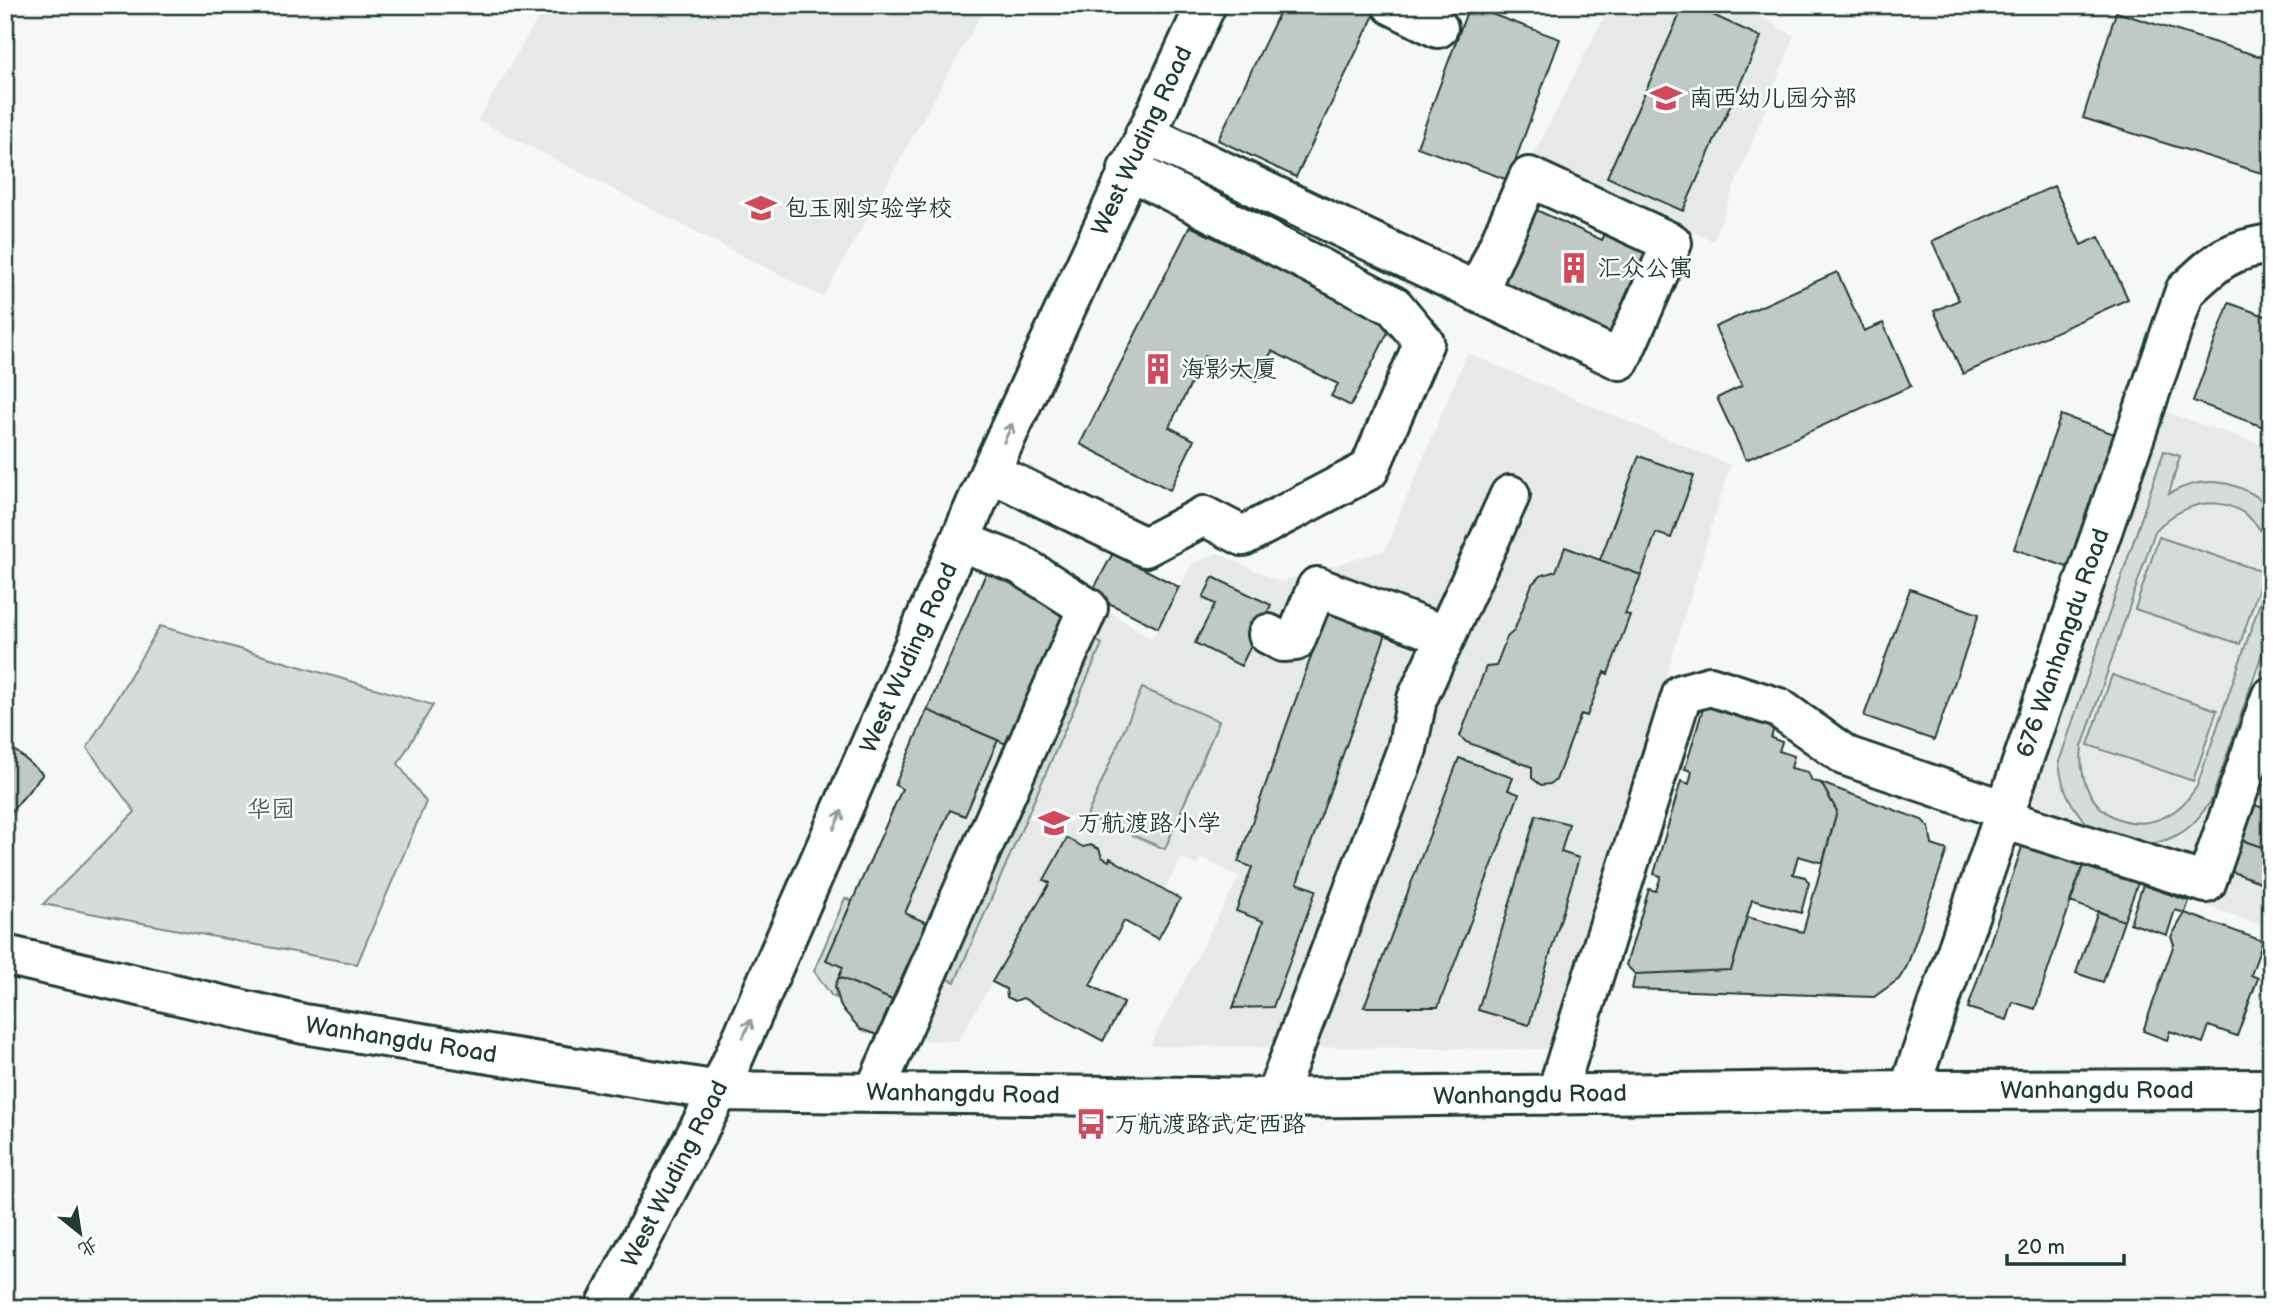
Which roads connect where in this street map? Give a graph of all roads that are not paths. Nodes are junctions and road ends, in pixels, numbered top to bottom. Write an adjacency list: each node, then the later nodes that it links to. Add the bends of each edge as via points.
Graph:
1 (1206, 5): 4 (street, West Wuding Road)
2 (1392, 5): 3 (street)
3 (1438, 28)
4 (1145, 134): 5 (street, West Wuding Road); 7 (street)
5 (1128, 169): 8 (street, West Wuding Road, one-way to 5); 8 (street, via 1394,306 1424,342 1369,470 1243,536 1204,516 1145,547)
6 (2271, 244): 14 (street, 676 Wanhangdu Road, via 2222,257 2185,291)
7 (1478, 292): 7 (street, via 1620,360 1672,243 1529,177)
8 (990, 472): 10 (street, West Wuding Road)
9 (1510, 495): 12 (street)
10 (960, 541): 18 (street, West Wuding Road, one-way to 10); 19 (street, via 1019,564 1088,608)
11 (1268, 634): 12 (street, via 1283,642 1295,641 1317,587)
12 (1446, 636): 21 (street, via 1417,699 1407,749)
13 (2271, 696): 14 (street, via 2206,883)
14 (2004, 815): 16 (street, 676 Wanhangdu Road); 20 (street, via 1846,756 1779,708 1710,686 1682,694)
15 (5, 955): 18 (street, Wanhangdu Road, via 304,1024)
16 (1909, 1090): 17 (street, Wanhangdu Road); 20 (street, Wanhangdu Road)
17 (2271, 1090)
18 (719, 1091): 19 (street, Wanhangdu Road); 22 (street, West Wuding Road)
19 (874, 1093): 21 (street, Wanhangdu Road)
20 (1556, 1095): 21 (street, Wanhangdu Road)
21 (1275, 1098)
22 (605, 1308)

